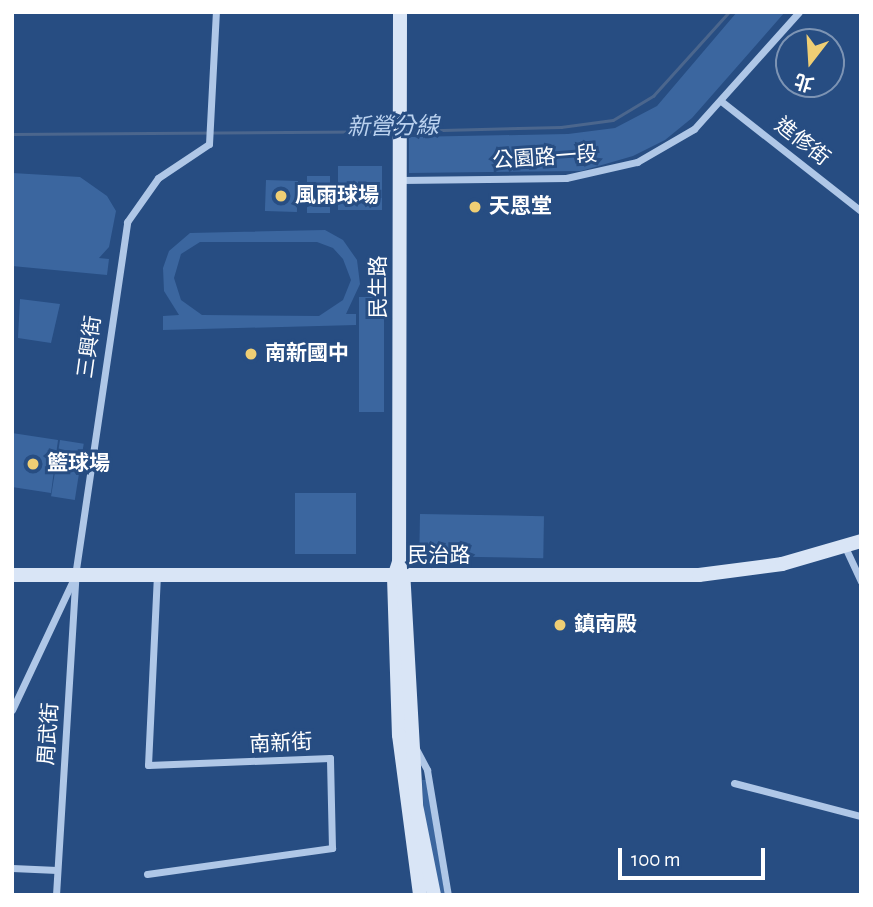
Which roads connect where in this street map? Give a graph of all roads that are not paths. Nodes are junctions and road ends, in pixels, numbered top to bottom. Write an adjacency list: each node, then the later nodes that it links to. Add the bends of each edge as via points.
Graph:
1 (216, 12): 11 (street, 三興街, via 210,138 203,152 158,178 124,233)
2 (400, 12): 5 (street, 民生路)
3 (799, 12): 4 (street, 公園路一段)
4 (721, 101): 5 (street, 公園路一段, via 694,129 666,148 602,173 566,178); 6 (street, 進修街)
5 (399, 180): 9 (street, 民生路)
6 (861, 211)
7 (861, 541): 8 (street, 民治路)
8 (845, 547): 9 (street, 民治路, via 782,564 699,575); 13 (street)
9 (399, 572): 12 (street, 民治路); 15 (street, 民生路); 22 (street, 民生路, via 399,735)
10 (12, 575): 11 (street, 民治路)
11 (75, 576): 12 (street, 民治路); 14 (street, 三興街); 19 (street, 周武街)
12 (157, 576): 20 (street, 南新街, via 148,765 330,758 332,848)
13 (861, 581)
14 (12, 710)
15 (411, 742): 23 (street, 民生路, via 416,805); 24 (street, 民生路, via 427,770)
16 (734, 783): 17 (street)
17 (861, 816)
18 (12, 867): 19 (street)
19 (57, 870): 21 (street, 周武街)
20 (147, 874)
21 (56, 895)
22 (420, 895)
23 (434, 895)
24 (448, 895)

